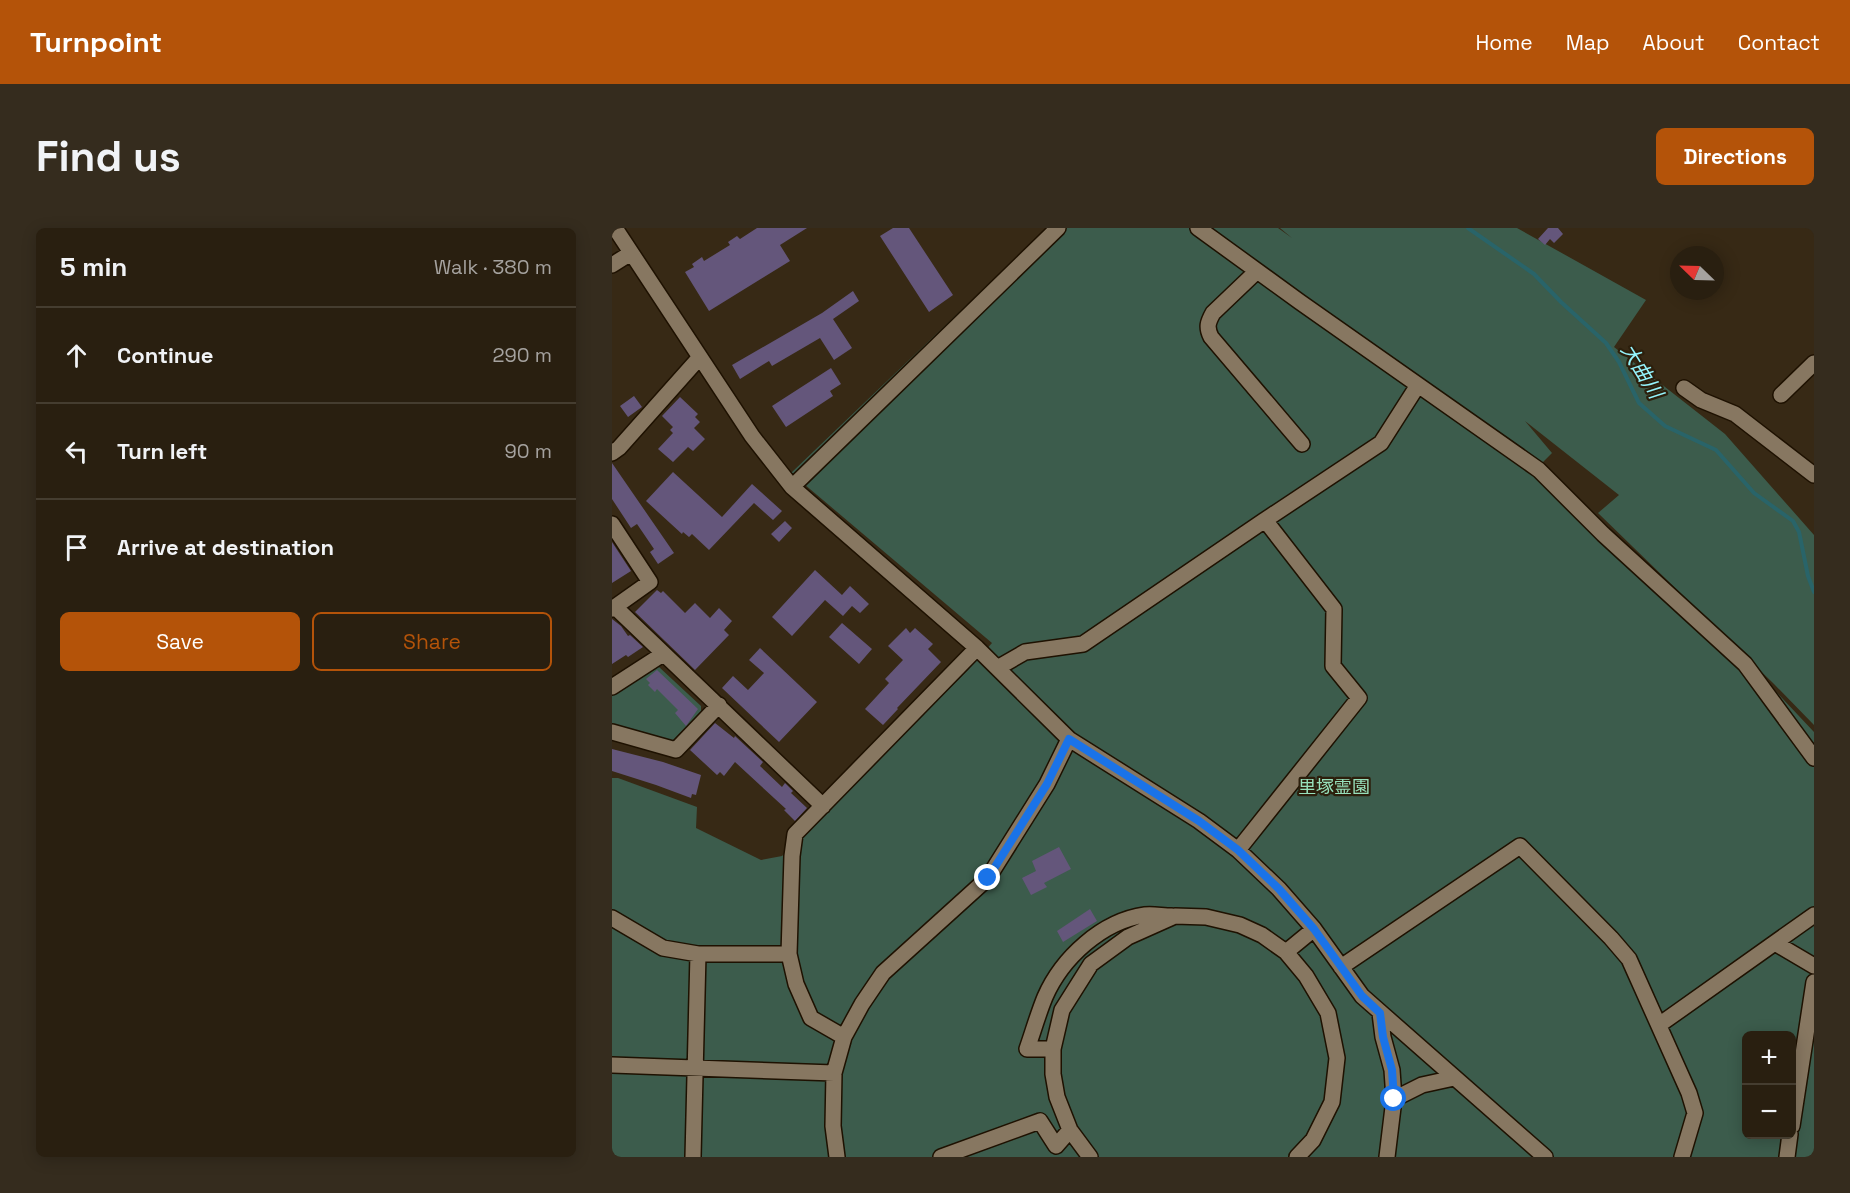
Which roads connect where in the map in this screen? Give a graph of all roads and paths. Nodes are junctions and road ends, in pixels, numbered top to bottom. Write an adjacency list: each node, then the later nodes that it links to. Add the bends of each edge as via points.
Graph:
1 (615, 228): 4 (street)
2 (1058, 228): 15 (street)
3 (1198, 228): 6 (street)
4 (631, 253): 5 (street); 7 (street)
5 (612, 265)
6 (1257, 271): 9 (street); 12 (street, via 1213,313 1207,329)
7 (700, 357): 13 (street); 15 (street, via 752,436)
8 (1814, 363): 11 (street)
9 (1418, 385): 16 (street, via 1381,443); 26 (street, via 1539,470 1745,664)
10 (1684, 387): 14 (street, via 1701,400 1735,414)
11 (1781, 395)
12 (1302, 444)
13 (612, 453)
14 (1814, 476)
15 (792, 487): 19 (street)
16 (1265, 520): 21 (street, via 1083,644 1025,652); 28 (street, via 1334,609 1333,666 1359,698)
17 (613, 526): 18 (street, via 650,582)
18 (614, 608): 20 (street)
19 (977, 648): 21 (street); 27 (street)
20 (663, 654): 22 (street); 23 (street)
21 (999, 667): 25 (street)
22 (612, 687)
23 (719, 705): 24 (street, via 676,750); 27 (street)
24 (612, 732)
25 (1069, 739): 28 (street); 44 (street, via 1047,784 988,878 884,972)
26 (1814, 758)
27 (823, 806): 37 (street, via 795,834)
28 (1238, 850): 32 (street)
29 (1814, 915): 33 (street)
30 (1175, 916): 34 (street, via 1145,915 1118,923); 35 (street, via 1206,917 1240,925); 38 (street, via 1128,937)
31 (612, 918): 36 (street, via 663,948)
32 (1314, 929): 35 (street); 39 (street)
33 (1775, 943): 40 (street); 43 (street)
34 (1079, 950): 38 (street); 45 (street, via 1061,969 1046,996 1027,1049)
35 (1286, 952): 59 (street, via 1328,1013 1337,1058 1332,1102 1313,1140)
36 (698, 954): 37 (street); 47 (street)
37 (789, 954): 44 (street, via 796,984 811,1018)
38 (1091, 964): 45 (street, via 1062,1010)
39 (1341, 966): 42 (street); 43 (street, via 1520,846 1629,959)
40 (1814, 966)
41 (1814, 982): 50 (street)
42 (1380, 1013): 49 (street); 51 (street)
43 (1659, 1024): 62 (street, via 1695,1113)
44 (844, 1037): 48 (street)
45 (1053, 1049): 52 (street, via 1057,1097)
46 (612, 1065): 47 (street)
47 (696, 1068): 48 (street); 55 (street)
48 (834, 1073): 56 (street)
49 (1454, 1078): 51 (street, via 1422,1086); 61 (street)
50 (1796, 1095)
51 (1394, 1099): 60 (street)
52 (1070, 1130): 54 (street); 58 (street)
53 (1789, 1139): 63 (street)
54 (1060, 1151): 57 (street, via 1040,1121)
55 (693, 1157)
56 (837, 1157)
57 (940, 1157)
58 (1090, 1157)
59 (1297, 1157)
60 (1387, 1157)
61 (1545, 1157)
62 (1682, 1157)
63 (1787, 1157)

